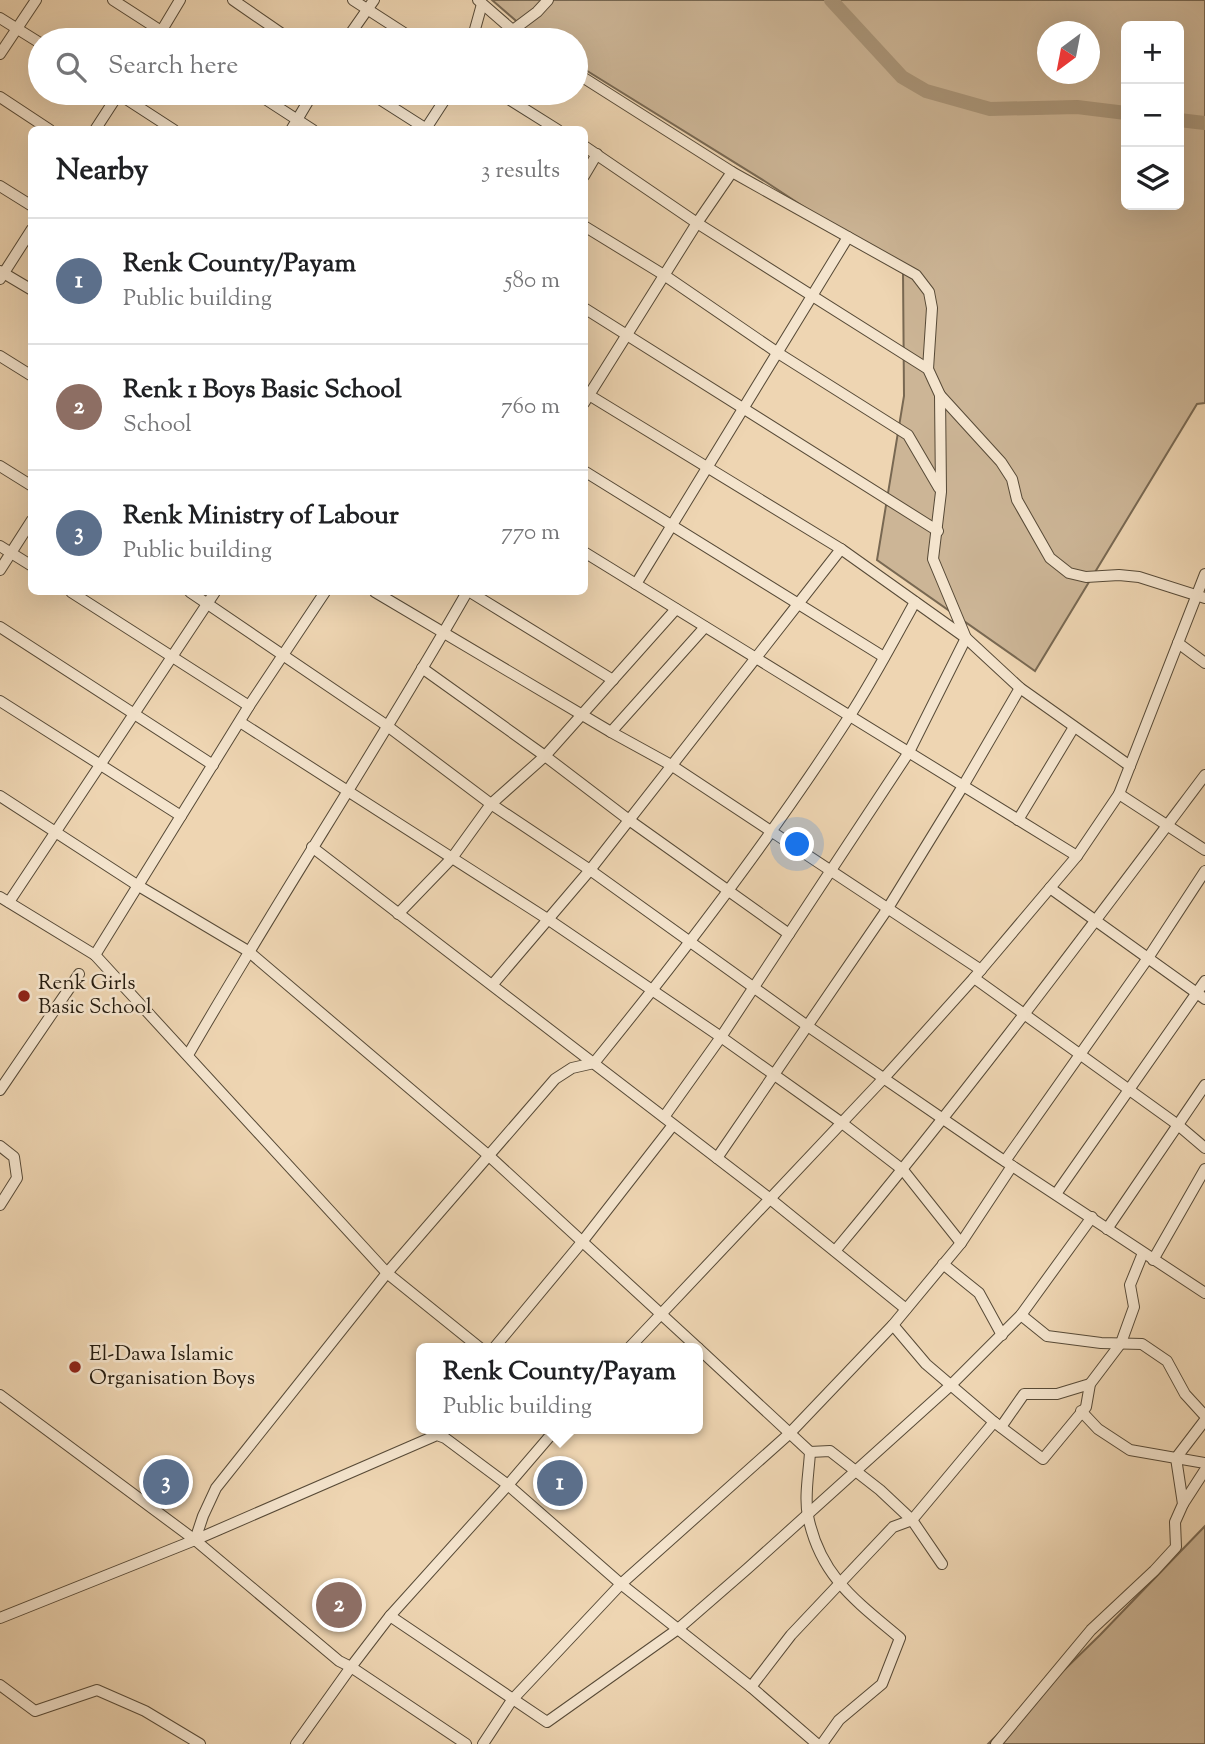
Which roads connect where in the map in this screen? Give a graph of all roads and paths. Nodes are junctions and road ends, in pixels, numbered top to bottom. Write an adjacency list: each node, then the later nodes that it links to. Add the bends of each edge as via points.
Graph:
1 (36, 0): 11 (street)
2 (113, 0): 12 (street)
3 (180, 0): 13 (street)
4 (233, 0): 14 (street)
5 (352, 0): 9 (street)
6 (374, 0): 9 (street)
7 (548, 0): 19 (street)
8 (480, 2): 17 (street); 18 (street)
9 (367, 10): 15 (street); 16 (street)
10 (0, 18): 11 (street)
11 (17, 28): 20 (street); 21 (street)
12 (149, 28)
13 (164, 28)
14 (274, 28)
15 (354, 28)
16 (396, 28)
17 (475, 28)
18 (511, 28)
19 (516, 28)
20 (28, 35)
21 (0, 54)
22 (588, 81): 43 (street)
23 (0, 97): 32 (street)
24 (111, 105): 33 (street)
25 (136, 105): 34 (street)
26 (275, 105): 31 (street)
27 (306, 105): 31 (street)
28 (389, 105): 37 (street)
29 (441, 105): 38 (street)
30 (518, 105): 39 (street)
31 (298, 120): 35 (street); 36 (street)
32 (44, 126)
33 (97, 126)
34 (168, 126)
35 (294, 126)
36 (307, 126)
37 (421, 126)
38 (428, 126)
39 (552, 126)
40 (588, 148): 41 (street)
41 (597, 154): 42 (street); 46 (street)
42 (588, 169)
43 (732, 172): 46 (street); 49 (street)
44 (0, 186): 45 (street)
45 (28, 204)
46 (697, 223): 51 (street); 53 (street)
47 (588, 228): 51 (street)
48 (28, 235): 50 (street)
49 (849, 237): 53 (street); 58 (street, via 916,275 929,292)
50 (1, 274): 52 (street)
51 (664, 275): 55 (street); 56 (street)
52 (28, 288)
53 (812, 295): 56 (street); 58 (street)
54 (588, 311): 55 (street)
55 (628, 336): 60 (street); 63 (street)
56 (778, 354): 63 (street); 68 (street, via 908,435)
57 (0, 356): 59 (street)
58 (928, 369): 61 (street)
59 (28, 374)
60 (588, 394)
61 (940, 395): 68 (street); 87 (street, via 1001,462 1049,558 1069,573 1139,578)
62 (588, 398): 65 (street)
63 (743, 409): 65 (street); 71 (street)
64 (0, 466): 67 (street)
65 (707, 468): 70 (street); 73 (street)
66 (588, 474): 70 (street)
67 (28, 484)
68 (941, 492): 71 (street)
69 (28, 526): 74 (street)
70 (672, 526): 79 (street); 88 (street)
71 (938, 531): 95 (street, via 933,559)
72 (0, 546): 74 (street)
73 (841, 549): 88 (street); 89 (street)
74 (11, 553): 76 (street); 77 (street)
75 (588, 554): 79 (street)
76 (28, 564)
77 (0, 570)
78 (1205, 574): 87 (street)
79 (636, 584): 91 (street)
80 (76, 595): 98 (street)
81 (195, 595): 90 (street)
82 (213, 595): 90 (street)
83 (323, 595): 97 (street)
84 (380, 595): 94 (street)
85 (467, 595): 94 (street)
86 (474, 595): 103 (street)
87 (1201, 597): 96 (street)
88 (799, 602): 99 (street); 100 (street)
89 (915, 602): 95 (street); 100 (street)
90 (207, 603): 97 (street); 98 (street)
91 (676, 609): 92 (street); 103 (street)
92 (705, 626): 99 (street); 113 (street)
93 (0, 627): 107 (street)
94 (444, 632): 102 (street); 108 (street)
95 (966, 638): 104 (street); 114 (street)
96 (1178, 643): 101 (street); 119 (street)
97 (284, 655): 106 (street); 111 (street)
98 (171, 656): 106 (street); 107 (street)
99 (756, 657): 109 (street); 118 (street)
100 (884, 657): 109 (street)
101 (1205, 663)
102 (422, 668): 111 (street); 115 (street)
103 (613, 680): 108 (street)
104 (1020, 688): 112 (street); 121 (street)
105 (0, 701): 116 (street)
106 (249, 706): 110 (street)
107 (134, 713): 116 (street); 117 (street)
108 (583, 714): 113 (street); 115 (street)
109 (850, 715): 114 (street); 131 (street)
110 (240, 722): 117 (street); 122 (street)
111 (386, 725): 122 (street); 125 (street)
112 (1074, 727): 119 (street); 128 (street)
113 (611, 732): 118 (street)
114 (909, 752): 121 (street); 137 (street)
115 (545, 756): 125 (street); 127 (street)
116 (100, 765): 126 (street); 130 (street)
117 (213, 765): 126 (street)
118 (671, 765): 127 (street); 131 (street)
119 (1130, 766): 123 (street)
120 (1205, 775): 129 (street)
121 (963, 786): 128 (street); 143 (street)
122 (348, 791): 132 (street); 135 (street)
123 (1119, 794): 129 (street); 134 (street)
124 (0, 796): 130 (street)
125 (491, 804): 135 (street); 136 (street)
126 (181, 816): 139 (street)
127 (629, 820): 136 (street); 141 (street)
128 (1018, 820): 134 (street)
129 (1167, 825): 133 (street); 146 (street)
130 (54, 832): 139 (street); 142 (street)
131 (772, 832): 137 (street); 141 (street)
132 (312, 847): 144 (street); 149 (street)
133 (1205, 850)
134 (1077, 856): 140 (street)
135 (452, 858): 144 (street); 145 (street)
136 (590, 870): 145 (street); 148 (street)
137 (831, 870): 143 (street); 147 (street)
138 (1205, 871): 151 (street)
139 (137, 885): 149 (street); 150 (street)
140 (1050, 888): 146 (street); 153 (street)
141 (729, 889): 147 (street); 148 (street)
142 (4, 900): 150 (street)
143 (888, 908): 153 (street); 160 (street)
144 (398, 914): 155 (street)
145 (549, 920): 155 (street); 157 (street)
146 (1095, 921): 151 (street); 159 (street)
147 (789, 934): 156 (street)
148 (690, 943): 156 (street); 157 (street)
149 (248, 951): 163 (street); 177 (street)
150 (96, 955): 163 (street)
151 (1148, 958): 158 (street); 162 (street)
152 (79, 974): 169 (street)
153 (977, 974): 159 (street); 166 (street)
154 (1205, 981): 158 (street)
155 (493, 984): 164 (street)
156 (754, 988): 160 (street); 161 (street)
157 (652, 991): 161 (street); 164 (street)
158 (1201, 996): 168 (street)
159 (1024, 1014): 162 (street); 171 (street)
160 (806, 1025): 165 (street); 166 (street)
161 (722, 1037): 165 (street); 170 (street)
162 (1080, 1054): 168 (street); 179 (street)
163 (188, 1055): 193 (street)
164 (594, 1063): 170 (street); 177 (street, via 572,1068 555,1079)
165 (775, 1074): 172 (street); 178 (street)
166 (884, 1078): 171 (street); 172 (street)
167 (1205, 1085): 174 (street)
168 (1129, 1089): 174 (street); 182 (street)
169 (0, 1090)
170 (664, 1117): 173 (street)
171 (943, 1119): 179 (street); 181 (street)
172 (842, 1123): 181 (street); 183 (street)
173 (673, 1125): 178 (street); 187 (street)
174 (1178, 1125): 176 (street); 186 (street)
175 (0, 1146): 184 (street, via 14,1157 18,1178)
176 (1205, 1148)
177 (488, 1155): 187 (street); 193 (street)
178 (717, 1158): 183 (street)
179 (1008, 1164): 182 (street); 188 (street)
180 (1205, 1169): 191 (street)
181 (903, 1170): 188 (street); 189 (street)
182 (1056, 1194): 185 (street)
183 (769, 1198): 189 (street); 196 (street)
184 (0, 1205)
185 (1092, 1217): 186 (street); 197 (street)
186 (1107, 1228): 190 (street)
187 (582, 1241): 196 (street); 201 (street)
188 (961, 1243): 192 (street)
189 (835, 1251): 195 (street)
190 (1143, 1253): 191 (street); 204 (street, via 1130,1285 1135,1307)
191 (1153, 1260): 194 (street)
192 (943, 1264): 195 (street); 199 (street, via 979,1293)
193 (387, 1272): 200 (street); 223 (street, via 216,1488)
194 (1204, 1289)
195 (906, 1309): 198 (street)
196 (662, 1314): 202 (street); 203 (street)
197 (1021, 1315): 199 (street); 204 (street, via 1047,1336)
198 (893, 1325): 207 (street); 213 (street)
199 (1002, 1335): 207 (street)
200 (474, 1343)
201 (498, 1343)
202 (634, 1343)
203 (693, 1343)
204 (1121, 1343): 206 (street); 210 (street, via 1142,1344 1167,1361 1185,1395)
205 (703, 1353): 213 (street)
206 (1090, 1384): 209 (street); 211 (street, via 1058,1395 1024,1394)
207 (951, 1385): 211 (street); 218 (street)
208 (0, 1395): 223 (street)
209 (1082, 1412): 211 (street, via 1043,1459); 215 (street, via 1130,1450)
210 (1205, 1418): 215 (street)
211 (997, 1424): 222 (street)
212 (552, 1434): 219 (street)
213 (789, 1434): 214 (street); 225 (street)
214 (810, 1451): 218 (street, via 830,1451); 221 (street)
215 (1176, 1458): 216 (street); 220 (street)
216 (1205, 1463)
217 (1205, 1470): 220 (street)
218 (853, 1472): 221 (street); 222 (street)
219 (508, 1485): 223 (street, via 437,1435); 225 (street); 227 (street)
220 (1183, 1504): 239 (street, via 1175,1522 1176,1547 1091,1630)
221 (807, 1514): 226 (street, via 820,1553); 229 (street)
222 (912, 1520): 224 (street); 226 (street, via 893,1527)
223 (195, 1540): 228 (street); 230 (street)
224 (942, 1564)
225 (621, 1584): 229 (street); 233 (street)
226 (839, 1584): 232 (street); 238 (street, via 900,1638 882,1684 839,1720)
227 (390, 1616): 230 (street); 233 (street)
228 (0, 1618)
229 (678, 1629): 232 (street); 233 (street, via 547,1722)
230 (351, 1667): 235 (street); 236 (street)
231 (0, 1685): 234 (street, via 35,1712 97,1690 145,1711)
232 (751, 1687): 238 (street)
233 (512, 1700): 237 (street)
234 (200, 1744)
235 (296, 1744)
236 (466, 1744)
237 (483, 1744)
238 (819, 1744)
239 (996, 1744)

